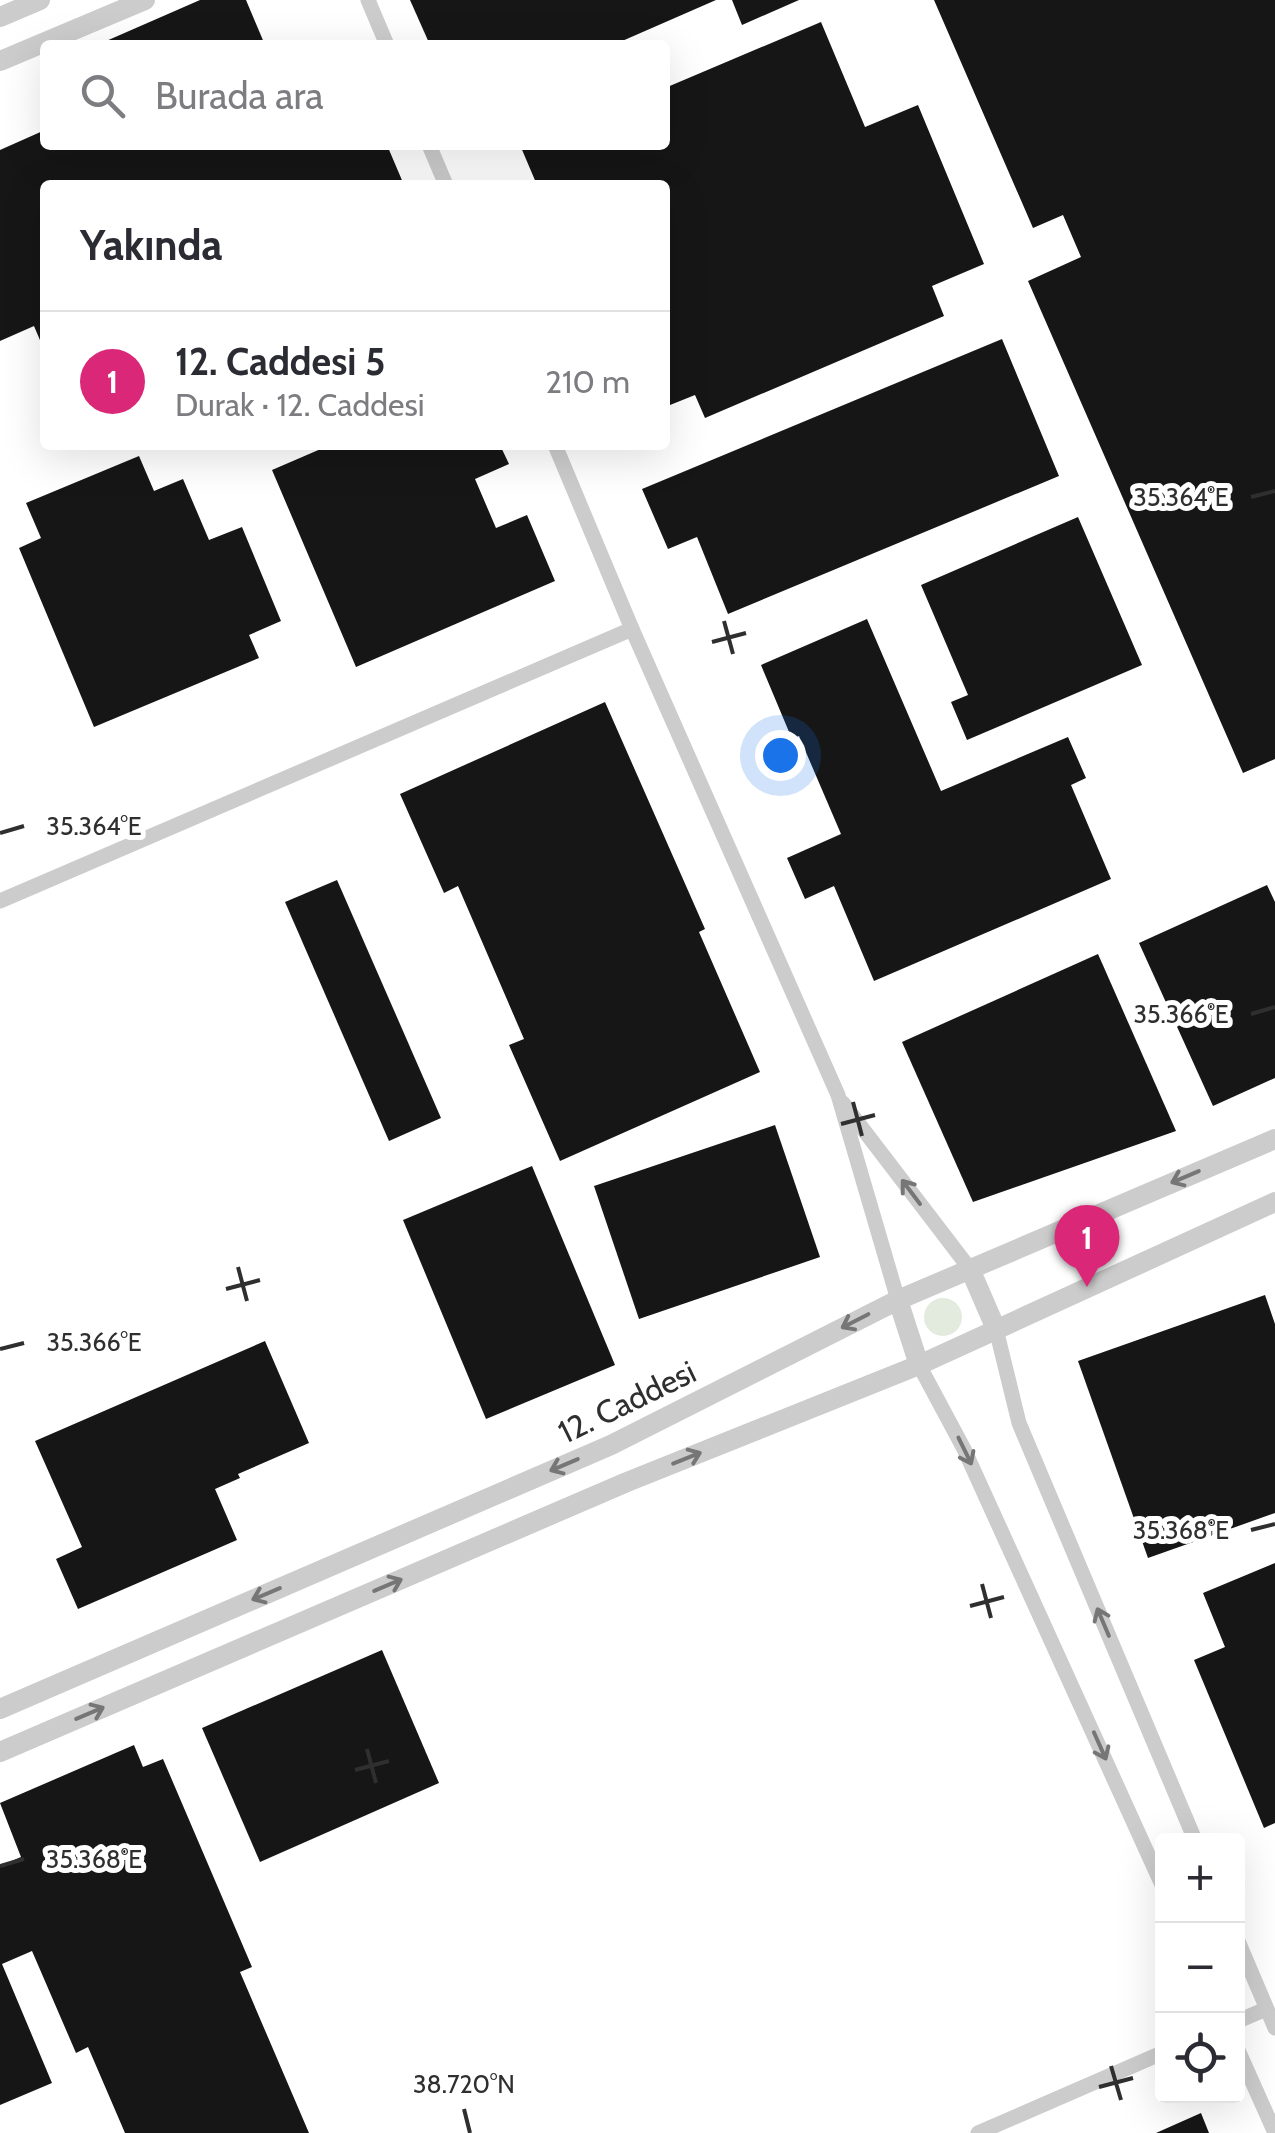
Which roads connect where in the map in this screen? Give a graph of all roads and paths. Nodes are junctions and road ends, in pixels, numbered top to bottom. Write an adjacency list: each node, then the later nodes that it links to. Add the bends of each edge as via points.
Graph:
1 (40, 0): 4 (street)
2 (145, 0): 5 (street)
3 (368, 0): 6 (street)
4 (0, 17)
5 (50, 40)
6 (385, 40)
7 (40, 44): 8 (street)
8 (0, 61)
9 (431, 150): 10 (street)
10 (444, 180)
11 (557, 450): 12 (street)
12 (632, 629): 13 (street); 14 (street)
13 (0, 900)
14 (838, 1096): 17 (street, one-way to 14); 18 (street)
15 (1275, 1139): 17 (street, 12. Caddesi, one-way to 17)
16 (1275, 1202): 19 (street)
17 (970, 1269): 18 (street, 12. Caddesi); 19 (street)
18 (898, 1300): 20 (street); 21 (street, 12. Caddesi, one-way to 21, via 612,1445)
19 (996, 1329): 20 (street); 23 (street, one-way to 19, via 1019,1424)
20 (919, 1365): 22 (street, one-way to 20, via 626,1482); 24 (street, one-way to 24, via 964,1449)
21 (0, 1709)
22 (0, 1752)
23 (1192, 1833)
24 (1155, 1870)
25 (1245, 1958): 26 (street)
26 (1266, 2009): 27 (street); 28 (street)
27 (1245, 2018)
28 (1275, 2028)
29 (1155, 2056): 31 (street)
30 (1245, 2066): 32 (street)
31 (978, 2133)
32 (1275, 2133)

